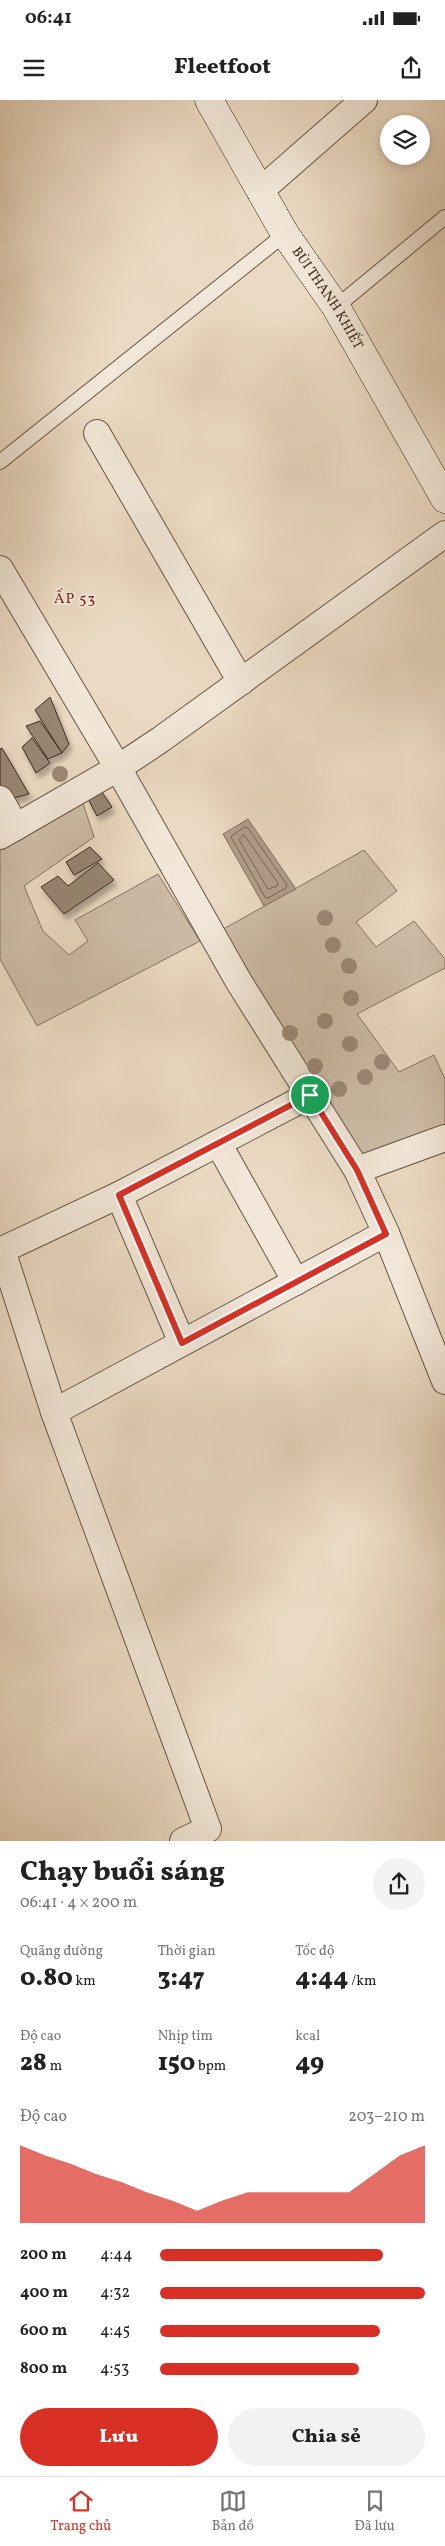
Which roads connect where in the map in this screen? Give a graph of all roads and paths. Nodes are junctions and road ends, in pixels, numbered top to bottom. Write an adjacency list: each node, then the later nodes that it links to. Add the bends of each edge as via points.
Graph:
1 (209, 100): 3 (main road, BÙI THANH KHIẾT)
2 (364, 100): 3 (street)
3 (260, 191): 5 (main road, BÙI THANH KHIẾT)
4 (445, 217): 6 (lane)
5 (285, 234): 6 (main road, BÙI THANH KHIẾT); 8 (lane)
6 (336, 307): 9 (main road, BÙI THANH KHIẾT)
7 (97, 433): 12 (street)
8 (0, 462)
9 (445, 499)
10 (445, 534): 12 (street)
11 (0, 569): 13 (street)
12 (241, 682): 13 (street)
13 (118, 768): 15 (street); 16 (street, via 239,982)
14 (0, 799): 15 (street)
15 (8, 832)
16 (310, 1095): 18 (street); 19 (street)
17 (445, 1138): 19 (street)
18 (218, 1143): 20 (street); 23 (street)
19 (357, 1170): 21 (street)
20 (119, 1195): 22 (street); 24 (street)
21 (386, 1234): 23 (street); 25 (street)
22 (1, 1248): 26 (street)
23 (296, 1282): 24 (street)
24 (182, 1343): 26 (street)
25 (445, 1381)
26 (54, 1412): 27 (street, via 208,1829)
27 (183, 1841)

